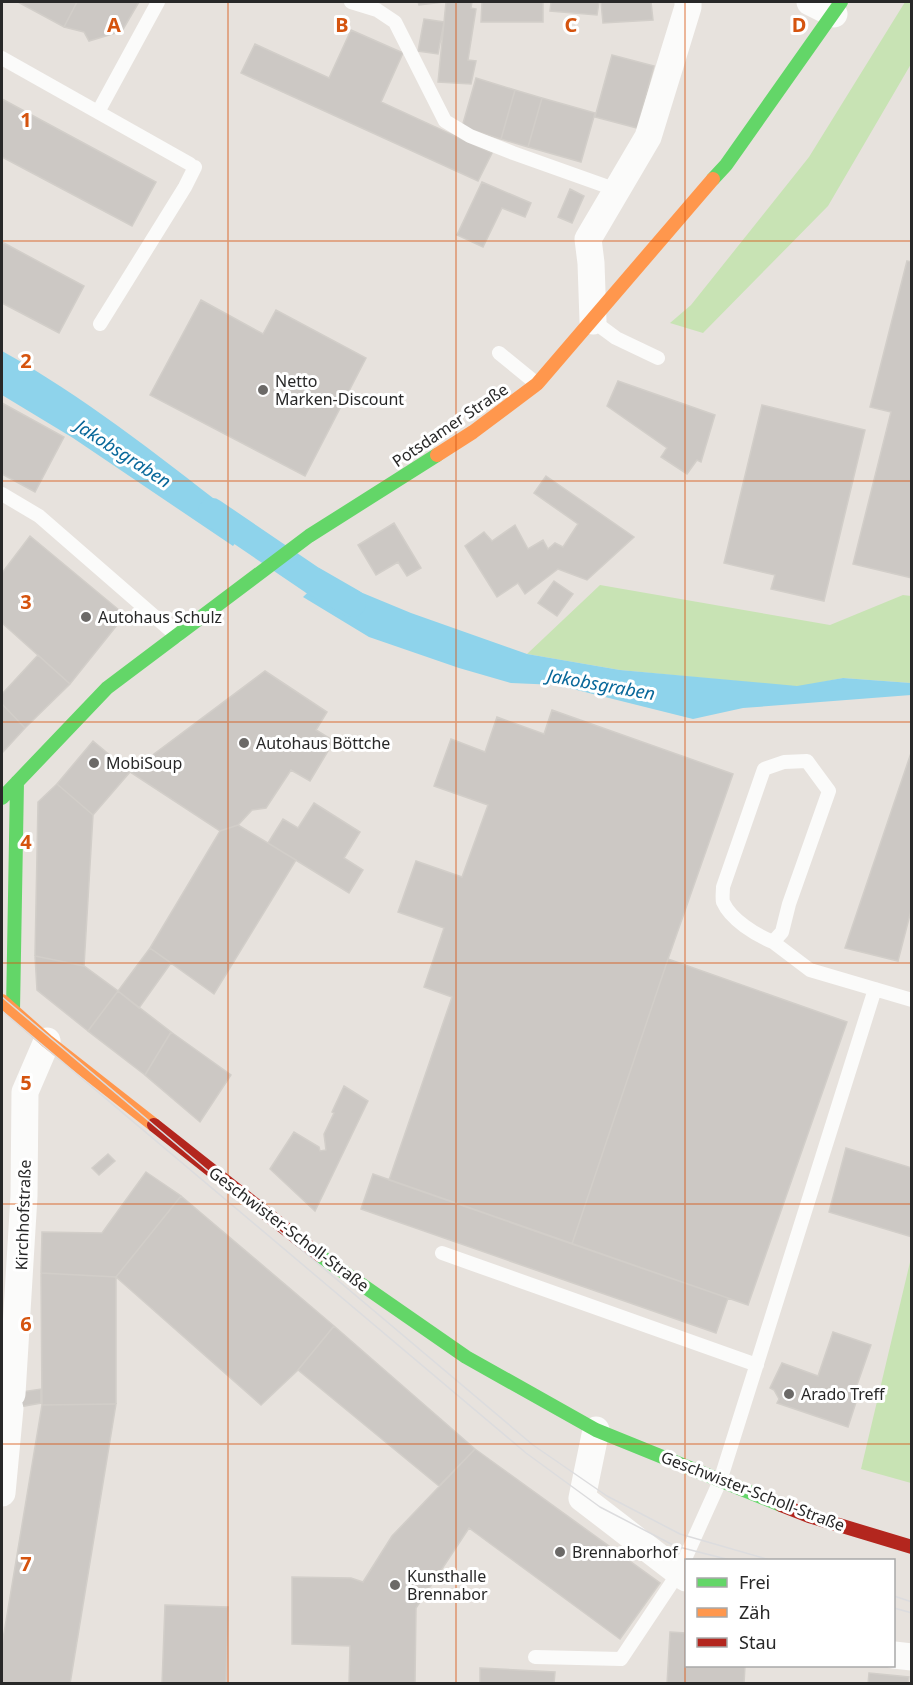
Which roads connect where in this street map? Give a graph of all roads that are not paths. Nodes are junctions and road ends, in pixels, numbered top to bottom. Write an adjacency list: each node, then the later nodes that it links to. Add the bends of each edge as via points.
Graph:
1 (158, 2): 7 (lane)
2 (351, 2): 8 (lane, via 377,10 394,22 445,121 470,136)
3 (688, 2): 8 (street, via 648,137)
4 (810, 2): 5 (street)
5 (838, 8): 9 (street, Potsdamer Straße, via 726,165)
6 (2, 58): 7 (lane)
7 (98, 112): 10 (lane, via 193,165 185,188)
8 (617, 190): 9 (street, via 588,239)
9 (593, 321): 12 (lane, via 616,338); 13 (street, Potsdamer Straße)
10 (100, 324)
11 (499, 353): 13 (lane)
12 (658, 358)
13 (537, 384): 15 (street, Potsdamer Straße, via 473,432 309,536)
14 (2, 494): 15 (lane, via 39,516)
15 (177, 636): 16 (street, Potsdamer Straße, via 107,688)
16 (17, 782): 17 (street, Potsdamer Straße); 22 (street)
17 (2, 798)
18 (773, 942): 18 (lane, via 782,932 829,791 807,761 783,762 764,770 723,887 723,901 735,917 758,936); 19 (lane, via 810,970)
19 (875, 989): 21 (lane); 25 (lane)
20 (2, 1000): 22 (street, Geschwister-Scholl-Straße)
21 (912, 1000)
22 (13, 1010): 23 (street, Geschwister-Scholl-Straße)
23 (47, 1041): 26 (street, Geschwister-Scholl-Straße, via 331,1264 466,1357); 28 (street, Kirchhofstraße, via 25,1092 24,1196)
24 (442, 1253): 25 (lane)
25 (757, 1365): 27 (lane)
26 (596, 1430): 27 (street, Geschwister-Scholl-Straße); 31 (street, via 582,1498)
27 (720, 1481): 29 (street, Geschwister-Scholl-Straße, via 809,1516); 30 (lane)
28 (2, 1493)
29 (912, 1547)
30 (689, 1559)
31 (683, 1575): 33 (lane, via 621,1659)
32 (895, 1655): 34 (street)
33 (535, 1657)
34 (912, 1657)

